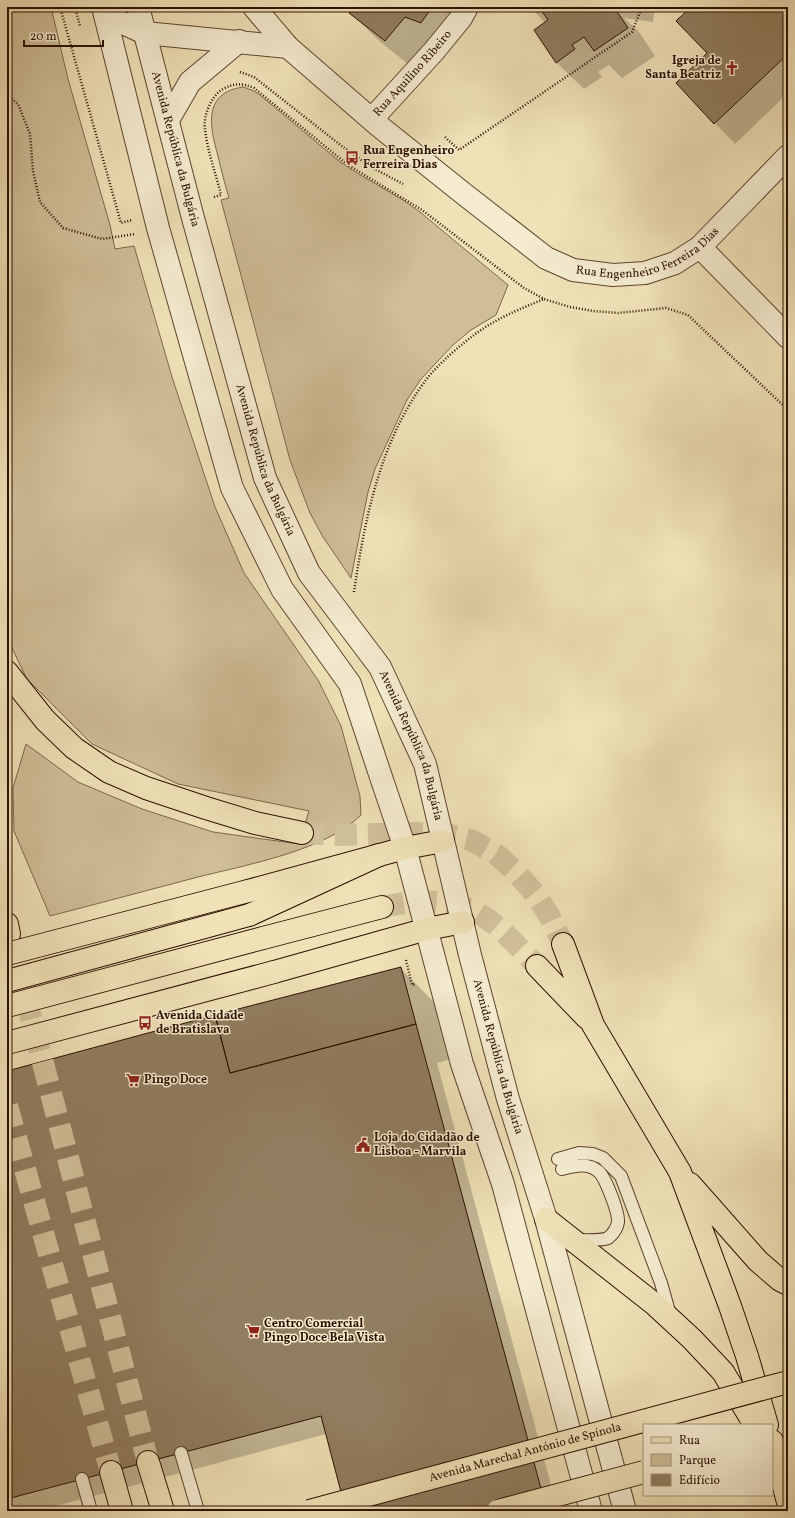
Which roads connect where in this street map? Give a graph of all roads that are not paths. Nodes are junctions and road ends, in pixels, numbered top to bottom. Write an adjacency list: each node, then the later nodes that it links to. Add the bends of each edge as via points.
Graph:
1 (138, 7): 5 (street, Avenida República da Bulgária)
2 (254, 7): 7 (street, Rua Engenheiro Ferreira Dias)
3 (467, 7): 8 (street, Rua Aquilino Ribeiro, via 434,51)
4 (107, 10): 5 (street); 16 (street, via 156,221 232,488 282,589 350,684)
5 (145, 33): 6 (street); 9 (street, Avenida República da Bulgária)
6 (239, 41): 7 (street); 9 (street, via 190,82)
7 (288, 47): 8 (street, Rua Engenheiro Ferreira Dias)
8 (372, 119): 11 (street, Rua Engenheiro Ferreira Dias, via 546,258 573,270 613,275 645,273 675,263)
9 (168, 120): 15 (street, Avenida República da Bulgária, via 265,478 308,572 380,667 425,764)
10 (788, 156): 11 (street, Rua Engenheiro Ferreira Dias)
11 (700, 247): 12 (street)
12 (788, 337)
13 (7, 672): 14 (main road, via 51,726 74,748 109,772 146,788 206,808 255,823)
14 (302, 833)
15 (443, 841): 16 (main road); 19 (street, Avenida República da Bulgária)
16 (404, 848): 17 (main road); 20 (street)
17 (379, 855): 21 (main road, bridge, via 248,891); 24 (main road, bridge, via 249,915)
18 (382, 907): 25 (main road, bridge)
19 (463, 922): 20 (main road); 29 (street, Avenida República da Bulgária, via 508,1099)
20 (427, 929): 27 (main road, bridge); 52 (street, via 462,1064 503,1184)
21 (8, 938)
22 (563, 944): 26 (main road)
23 (537, 966): 26 (main road)
24 (7, 981)
25 (7, 1006)
26 (593, 1025): 28 (main road)
27 (7, 1043)
28 (680, 1172): 31 (main road, via 758,1262); 35 (main road, via 733,1313)
29 (546, 1219): 30 (main road); 53 (street, Avenida República da Bulgária)
30 (572, 1240): 32 (main road); 32 (lane, via 607,1239 614,1232 618,1222 617,1212 603,1176 598,1170 560,1164 579,1153 593,1154 603,1158 621,1176)
31 (788, 1284)
32 (672, 1320): 34 (main road, via 723,1372)
33 (788, 1382): 50 (main road, Avenida Marechal António de Spínola, bridge)
34 (754, 1424)
35 (767, 1424)
36 (788, 1433): 37 (main road)
37 (773, 1437)
38 (773, 1446): 40 (main road)
39 (181, 1453): 49 (lane)
40 (776, 1460): 45 (main road)
41 (148, 1462): 48 (main road)
42 (111, 1472): 47 (main road)
43 (643, 1472): 51 (main road, bridge)
44 (82, 1479): 46 (lane)
45 (788, 1502)
46 (91, 1511)
47 (122, 1511)
48 (163, 1511)
49 (198, 1511)
50 (309, 1511)
51 (498, 1511)
52 (592, 1511)
53 (625, 1511)

